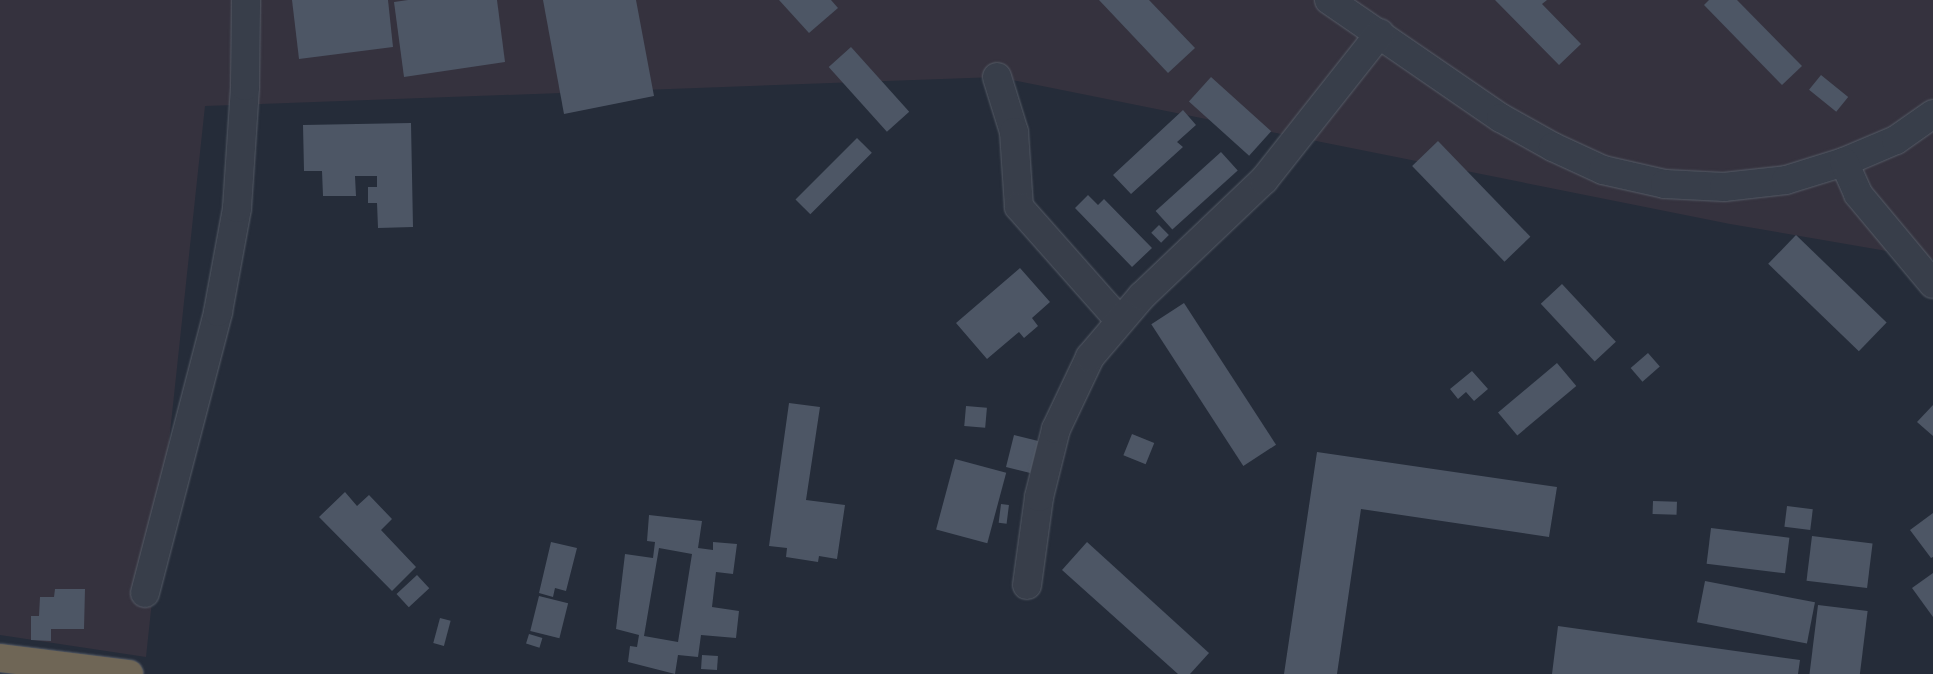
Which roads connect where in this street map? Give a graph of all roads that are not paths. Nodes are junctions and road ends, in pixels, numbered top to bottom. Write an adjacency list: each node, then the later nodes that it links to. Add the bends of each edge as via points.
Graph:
1 (246, 0): 10 (street, via 245,86 237,208 218,312)
2 (1330, 0): 3 (street)
3 (1380, 33): 6 (street, via 1501,118 1603,170 1664,184 1724,186 1786,180); 8 (street, via 1264,180)
4 (997, 76): 8 (street, via 1014,132 1019,207)
5 (1933, 114): 6 (street, via 1896,140)
6 (1844, 162): 7 (street, via 1858,194)
7 (1933, 284)
8 (1120, 321): 9 (street, via 1090,358 1056,429 1039,498)
9 (1027, 585)
10 (145, 593)
11 (0, 658): 12 (highway)
12 (130, 674)

